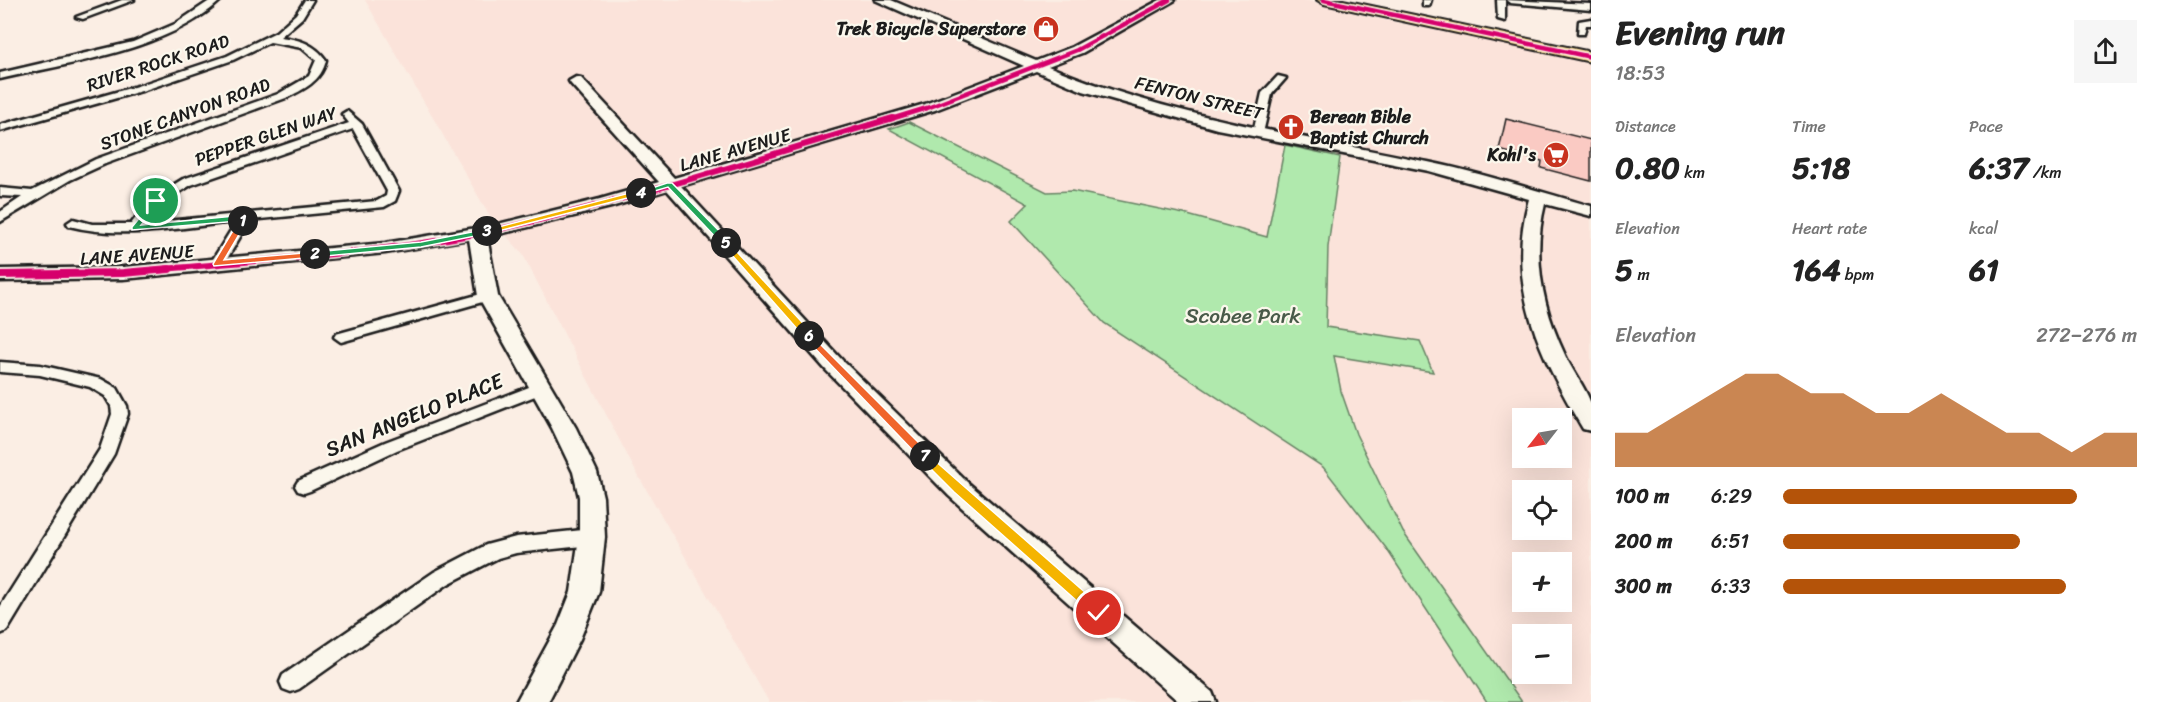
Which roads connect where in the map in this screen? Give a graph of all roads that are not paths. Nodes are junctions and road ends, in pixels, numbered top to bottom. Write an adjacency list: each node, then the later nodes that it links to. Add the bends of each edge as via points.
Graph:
1 (130, 0): 11 (street)
2 (217, 0): 20 (street, via 178,26 136,44)
3 (309, 0): 16 (street, RIVER ROCK ROAD, via 299,16)
4 (881, 0): 19 (street, FENTON STREET)
5 (1169, 0): 19 (street, LANE AVENUE, via 1077,50)
6 (1324, 0): 18 (main road)
7 (1353, 0): 17 (main road)
8 (1501, 0): 13 (street)
9 (1510, 0): 10 (street)
10 (1587, 7): 12 (street)
11 (80, 17)
12 (1591, 17)
13 (1502, 19)
14 (1591, 22): 15 (street, via 1582,23)
15 (1581, 32)
16 (269, 39): 25 (street, RIVER ROCK ROAD, via 211,65); 29 (street, STONE CANYON ROAD, via 312,49 321,60 316,74 282,96 122,153)
17 (1591, 50)
18 (1591, 57)
19 (1037, 66): 26 (street, FENTON STREET, via 1135,104); 27 (street, LANE AVENUE, via 885,122)
20 (0, 76)
21 (1281, 78): 26 (street, via 1267,93)
22 (576, 81): 27 (street)
23 (347, 114): 24 (street)
24 (357, 124): 33 (street, via 394,193 388,200); 35 (street, PEPPER GLEN WAY, via 177,187 153,204)
25 (0, 128)
26 (1258, 133): 30 (street, FENTON STREET, via 1431,167)
27 (670, 184): 36 (street, LANE AVENUE); 50 (street, via 834,364 958,489)
28 (0, 192): 29 (street)
29 (37, 195): 32 (street, STONE CANYON ROAD)
30 (1538, 196): 31 (street, FENTON STREET); 43 (street, via 1531,219 1528,262 1538,312 1560,368)
31 (1591, 211)
32 (0, 218)
33 (245, 218): 35 (street); 37 (street)
34 (74, 223): 35 (street, via 102,229)
35 (135, 228)
36 (477, 233): 37 (street, LANE AVENUE, via 421,244); 39 (street)
37 (218, 264): 38 (street, LANE AVENUE, via 123,273)
38 (0, 275)
39 (488, 296): 40 (street); 42 (street)
40 (341, 338)
41 (0, 367): 46 (street, via 40,370 95,383 111,392 120,414 108,450)
42 (542, 387): 44 (street, SAN ANGELO PLACE, via 391,446); 45 (street, via 585,472 591,497)
43 (1591, 423)
44 (304, 486)
45 (592, 537): 48 (street, via 493,551 441,578); 49 (street, via 585,592 570,630)
46 (5, 608): 47 (street)
47 (0, 625)
48 (291, 682)
49 (531, 702)
50 (1200, 702)

